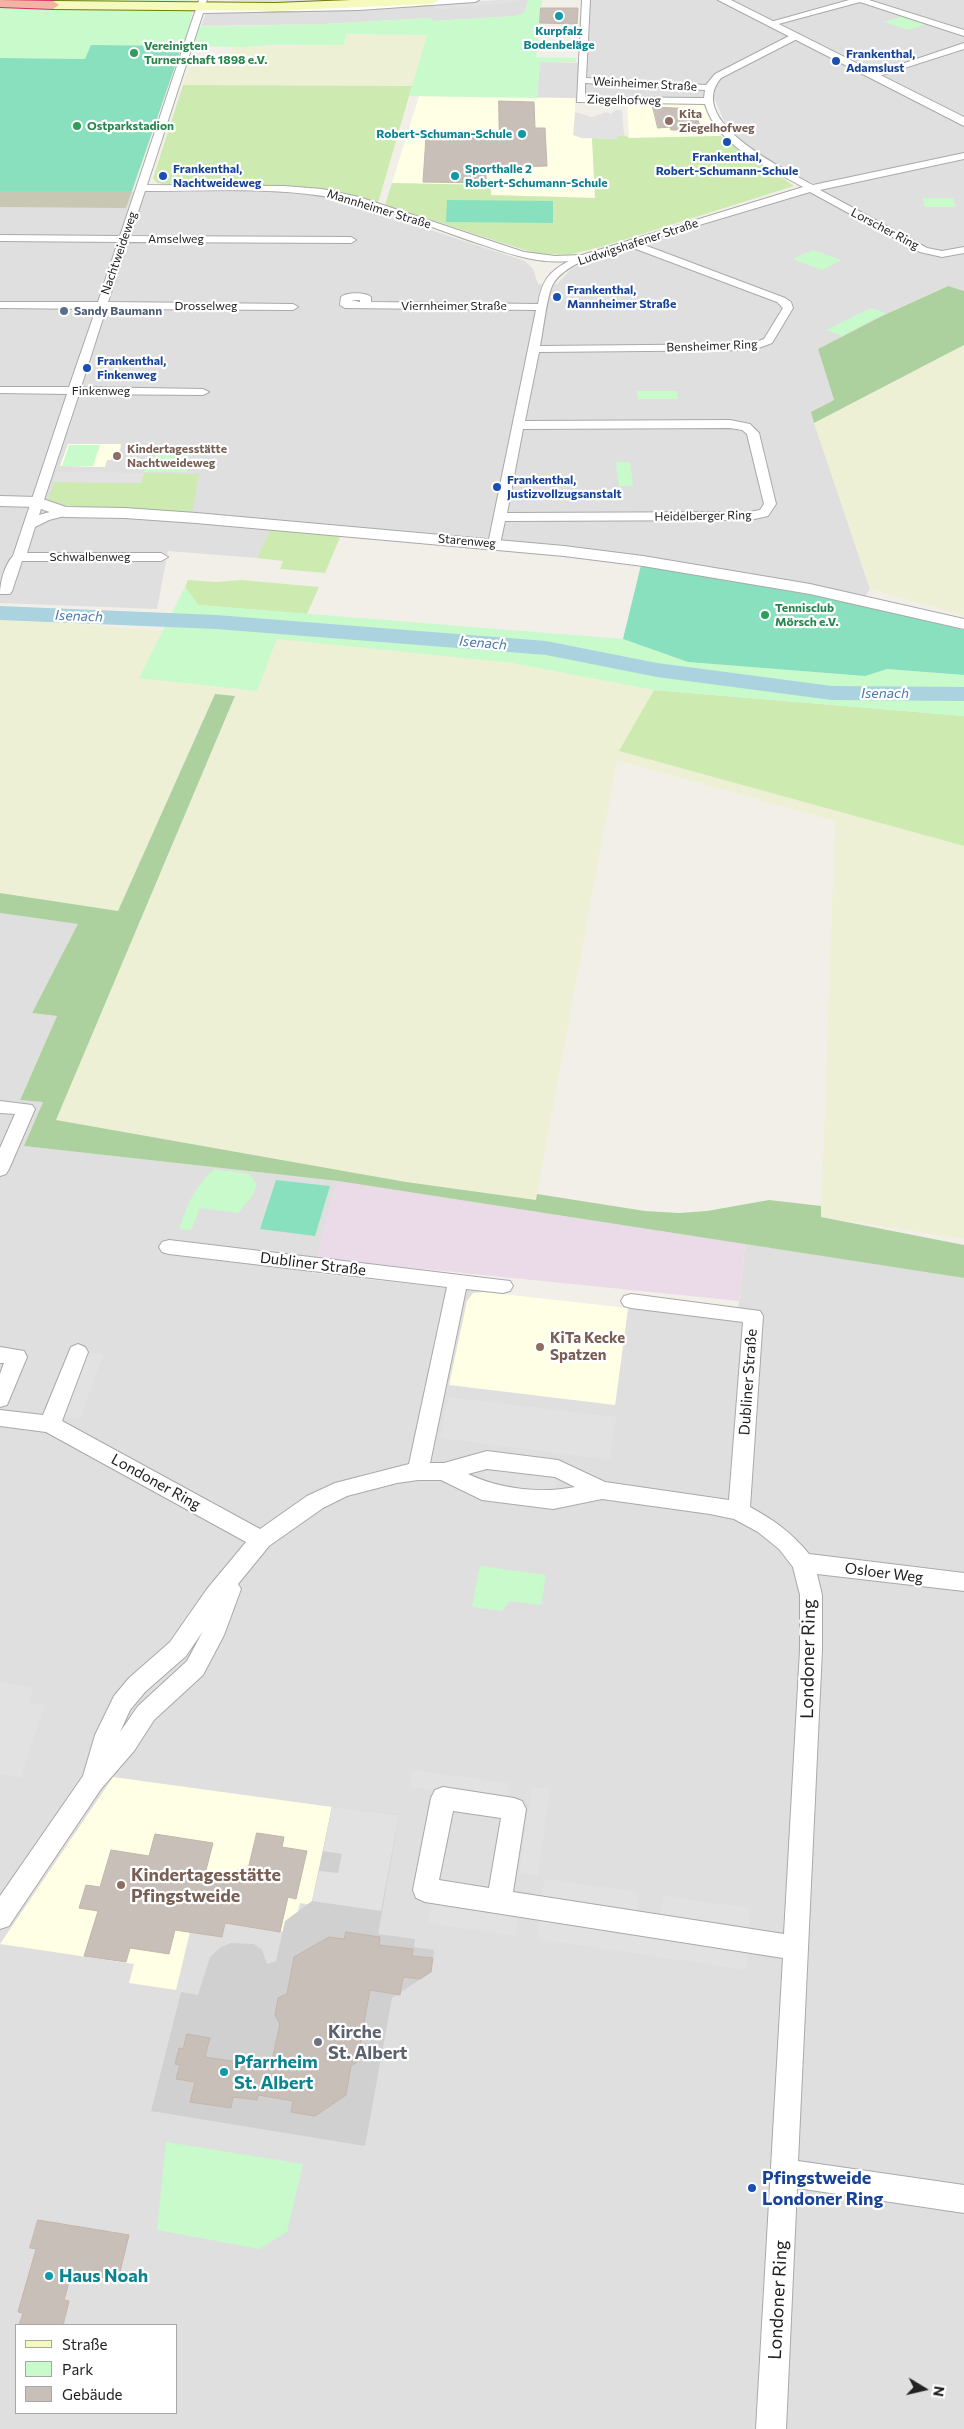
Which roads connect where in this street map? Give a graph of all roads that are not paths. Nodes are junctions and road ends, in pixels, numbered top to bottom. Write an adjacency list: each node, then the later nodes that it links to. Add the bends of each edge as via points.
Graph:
1 (432, 0): 8 (main road, via 325,6)
2 (475, 0): 8 (street, via 359,8)
3 (586, 0): 14 (street, Ziegelhofweg)
4 (723, 0): 9 (street)
5 (860, 0): 9 (street); 10 (street)
6 (0, 4): 7 (highway)
7 (53, 5): 8 (main road)
8 (201, 6): 19 (street, Nachtweideweg)
9 (770, 23): 11 (street)
10 (964, 33)
11 (796, 36): 13 (street); 15 (street, via 718,76)
12 (964, 46): 13 (street)
13 (873, 75): 17 (street)
14 (581, 80): 15 (street, Weinheimer Straße); 16 (street, Ziegelhofweg, via 580,100)
15 (708, 88): 16 (street)
16 (708, 101): 20 (street, Lorscher Ring, via 722,127 735,141)
17 (964, 122)
18 (964, 156): 20 (street, Ludwigshafener Straße)
19 (141, 188): 22 (street, Nachtweideweg); 26 (street, Mannheimer Straße, via 322,192 355,199)
20 (810, 188): 24 (street, Ludwigshafener Straße); 25 (street, Lorscher Ring, via 924,250 942,254)
21 (0, 238): 22 (street, Amselweg)
22 (125, 238): 23 (street, Amselweg); 30 (street, Nachtweideweg)
23 (351, 240)
24 (629, 243): 27 (street, Ludwigshafener Straße); 34 (street, Bensheimer Ring, via 781,300 788,308 768,341 752,347)
25 (964, 250)
26 (523, 255): 27 (street, Mannheimer Straße, via 555,259); 28 (street, Mannheimer Straße)
27 (589, 255): 28 (street, Ludwigshafener Straße)
28 (545, 276): 33 (street)
29 (0, 305): 30 (street, Drosselweg)
30 (102, 305): 32 (street, Drosselweg); 36 (street, Nachtweideweg)
31 (365, 305): 33 (street, Viernheimer Straße)
32 (293, 307)
33 (542, 307): 34 (street)
34 (533, 349): 38 (street)
35 (0, 390): 36 (street, Finkenweg)
36 (74, 391): 37 (street, Finkenweg); 40 (street, Nachtweideweg)
37 (203, 392)
38 (517, 425): 42 (street); 42 (street, Heidelberger Ring, via 730,424 746,427 753,433 770,504 764,512 750,516)
39 (0, 501): 40 (street, Starenweg)
40 (37, 502): 41 (street, Starenweg); 43 (street, Nachtweideweg)
41 (64, 512): 43 (street, Starenweg, via 45,516); 44 (street, Starenweg, via 143,514)
42 (500, 517): 44 (street)
43 (30, 525): 45 (street, Nachtweideweg)
44 (494, 544): 48 (street, Starenweg, via 643,561 810,589)
45 (19, 557): 46 (street, Schwalbenweg); 47 (street, Nachtweideweg)
46 (161, 557)
47 (5, 591)
48 (964, 624)
49 (0, 1108): 50 (street, via 26,1109)
50 (0, 1169)
51 (169, 1248): 52 (street, Dubliner Straße)
52 (458, 1281): 53 (street, Dubliner Straße); 60 (street)
53 (503, 1286)
54 (631, 1301): 63 (street, Dubliner Straße, via 753,1316)
55 (78, 1352): 59 (street)
56 (0, 1355): 57 (street, via 17,1357)
57 (0, 1399)
58 (0, 1418): 59 (street, Londoner Ring)
59 (50, 1424): 64 (street, Londoner Ring)
60 (418, 1470): 61 (street, Londoner Ring); 64 (street, Londoner Ring, via 342,1490 315,1502)
61 (444, 1472): 62 (street, Londoner Ring, via 482,1491 553,1500); 62 (street, Londoner Ring, via 487,1460 496,1461 558,1469)
62 (602, 1490): 63 (street, Londoner Ring)
63 (739, 1511): 65 (street, Londoner Ring, via 766,1526)
64 (261, 1540): 68 (street, Londoner Ring, via 243,1561 213,1635 195,1668 154,1704 93,1781)
65 (803, 1563): 66 (street, Osloer Weg); 69 (street, Londoner Ring, via 811,1595 811,1650)
66 (964, 1582)
67 (499, 1902): 67 (street, via 426,1890 443,1798 514,1809); 69 (street)
68 (0, 1917)
69 (795, 1948): 70 (street, Londoner Ring)
70 (783, 2172): 71 (street); 72 (street, Londoner Ring)
71 (964, 2199)
72 (771, 2429)

